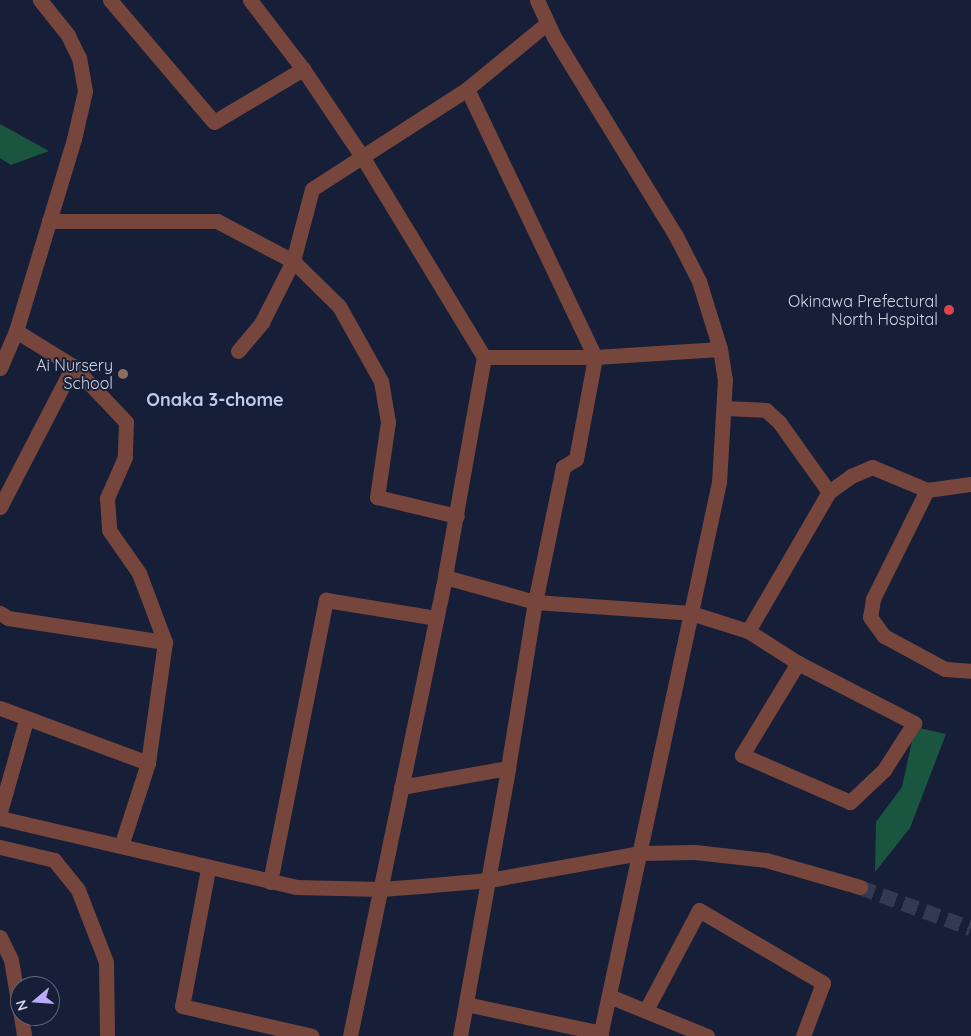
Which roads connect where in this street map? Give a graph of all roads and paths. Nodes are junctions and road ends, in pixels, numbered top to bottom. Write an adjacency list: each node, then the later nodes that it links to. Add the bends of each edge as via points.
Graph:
1 (40, 0): 9 (street, via 68,34 79,58 85,91)
2 (110, 0): 6 (street, via 214,122)
3 (250, 0): 6 (street)
4 (537, 0): 5 (street)
5 (546, 24): 7 (street); 12 (street, via 676,236 699,281)
6 (303, 69): 8 (street)
7 (467, 89): 8 (street); 15 (street)
8 (363, 158): 10 (street, via 312,189); 14 (street)
9 (48, 221): 10 (street, via 217,221); 11 (street)
10 (293, 261): 13 (street, via 262,322); 23 (street, via 339,306 381,381 388,422 377,497)
11 (16, 331): 16 (street); 17 (street)
12 (720, 348): 15 (street); 18 (street)
13 (238, 351)
14 (484, 357): 15 (street); 23 (street)
15 (595, 358): 25 (street, via 576,458 563,467)
16 (73, 366): 22 (street); 30 (street, via 126,422 125,458 107,498 109,530 139,573)
17 (0, 368)
18 (724, 408): 21 (street, via 766,410 779,422); 27 (street, via 719,482)
19 (971, 484): 20 (street)
20 (927, 490): 21 (street, via 872,467 851,476); 32 (street, via 873,599 870,617 884,636 892,641 945,669)
21 (829, 492): 29 (street)
22 (0, 507)
23 (457, 516): 24 (street)
24 (445, 578): 25 (street); 28 (street)
25 (535, 602): 27 (street); 36 (street)
26 (0, 613): 30 (street, via 8,618)
27 (691, 613): 29 (street); 42 (street)
28 (436, 618): 37 (street); 45 (street, via 326,600)
29 (748, 630): 31 (street)
30 (165, 642): 35 (street)
31 (798, 663): 31 (street, via 914,723 884,770 850,802 742,754)
32 (971, 671)
33 (0, 708): 34 (street)
34 (26, 720): 35 (street); 38 (street)
35 (148, 763): 41 (street)
36 (508, 768): 37 (street); 44 (street)
37 (401, 787): 47 (street)
38 (0, 812)
39 (0, 818): 41 (street)
40 (0, 846): 55 (street, via 54,860 78,890 106,962)
41 (121, 846): 43 (street)
42 (640, 853): 44 (street); 46 (street, via 695,852 766,860); 50 (street)
43 (208, 869): 45 (street); 53 (street, via 182,1006)
44 (489, 880): 47 (street); 51 (street)
45 (270, 882): 47 (street, via 296,887)
46 (860, 887)
47 (381, 890): 57 (street)
48 (0, 937): 49 (street, via 11,960)
49 (14, 976)
50 (609, 996): 52 (street); 54 (street)
51 (466, 1004): 54 (street); 58 (street)
52 (646, 1010): 59 (street); 60 (street, via 699,910 823,983)
53 (267, 1031): 56 (street)
54 (601, 1035)
55 (108, 1036)
56 (312, 1036)
57 (350, 1036)
58 (460, 1036)
59 (707, 1036)
60 (803, 1036)

